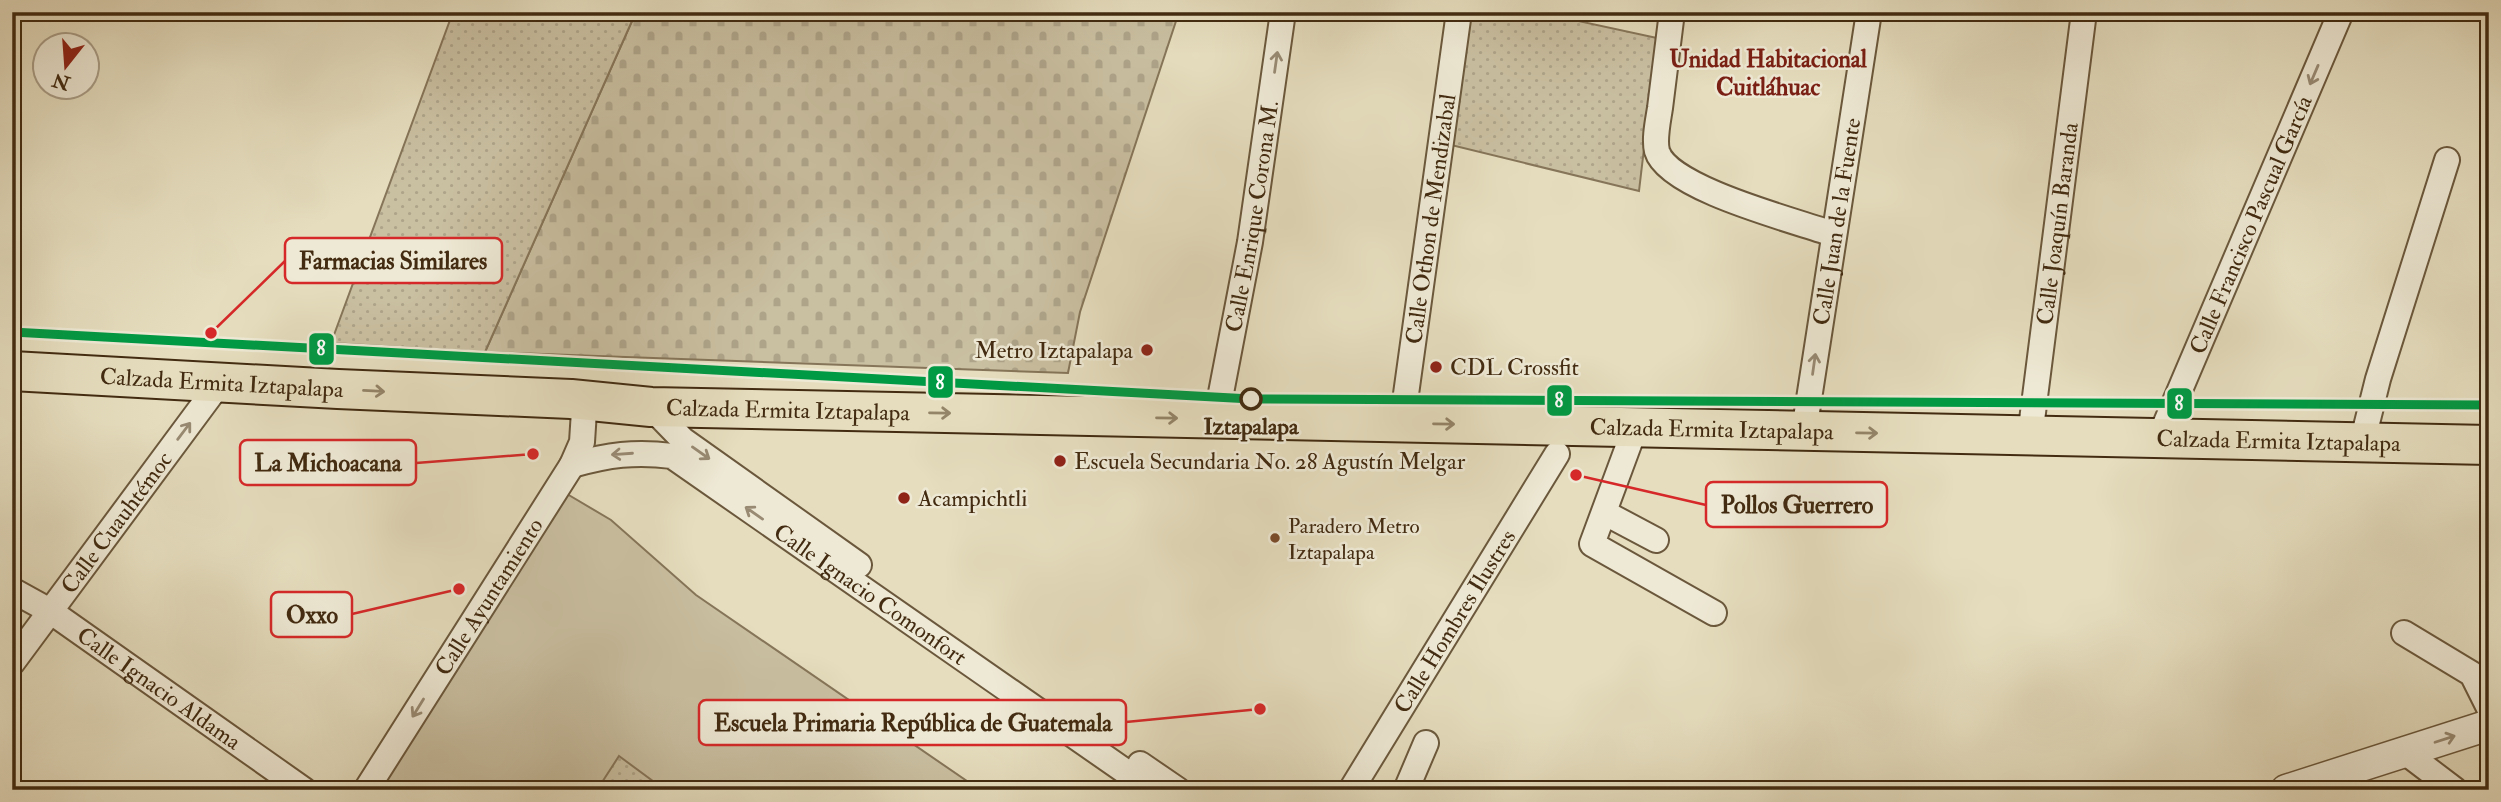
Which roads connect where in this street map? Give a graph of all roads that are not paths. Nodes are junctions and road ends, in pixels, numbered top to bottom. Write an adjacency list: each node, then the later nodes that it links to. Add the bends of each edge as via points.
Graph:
1 (1283, 12): 13 (street, Calle Enrique Corona M., one-way to 1, via 1250,242)
2 (1459, 12): 14 (street, Calle Othon de Mendizabal)
3 (1672, 12): 8 (street, via 1657,129 1657,151 1667,167 1718,195)
4 (1870, 12): 8 (street, Calle Juan de la Fuente)
5 (2084, 12): 17 (street, Calle Joaquín Baranda)
6 (2341, 12): 18 (street, Calle Francisco Pascual García, one-way to 18)
7 (2447, 160): 19 (street)
8 (1833, 234): 16 (street, Calle Juan de la Fuente, one-way to 8)
9 (12, 371): 10 (main road, Calzada Ermita Iztapalapa)
10 (221, 381): 11 (main road, Calzada Ermita Iztapalapa, one-way to 11); 26 (street, Calle Cuauhtémoc, one-way to 10)
11 (571, 399): 12 (main road, Calzada Ermita Iztapalapa); 22 (street, Calle Ayuntamiento, via 584,411 582,442)
12 (651, 407): 13 (main road, Calzada Ermita Iztapalapa, one-way to 13); 37 (street, Calle Ignacio Comonfort, one-way to 37, via 683,440)
13 (1216, 419): 14 (main road, Calzada Ermita Iztapalapa)
14 (1402, 423): 15 (main road, Calzada Ermita Iztapalapa, one-way to 15)
15 (1635, 428): 16 (main road, Calzada Ermita Iztapalapa); 23 (street)
16 (1804, 431): 17 (main road, Calzada Ermita Iztapalapa, one-way to 17)
17 (2030, 436): 18 (main road, Calzada Ermita Iztapalapa)
18 (2159, 439): 19 (main road, Calzada Ermita Iztapalapa)
19 (2362, 443): 20 (main road, Calzada Ermita Iztapalapa)
20 (2489, 445)
21 (1557, 453): 38 (street, Calle Hombres Ilustres)
22 (572, 465): 35 (street, Calle Ayuntamiento, one-way to 35); 36 (street, Calle Ignacio Comonfort, one-way to 22, via 672,456 646,452 605,455)
23 (1605, 513): 24 (street); 27 (street, via 1592,544)
24 (1656, 540)
25 (12, 590): 26 (street, Calle Ignacio Aldama)
26 (50, 611): 29 (street, Calle Cuauhtémoc); 34 (street, Calle Ignacio Aldama)
27 (1714, 613)
28 (2404, 633): 30 (street, via 2472,674)
29 (12, 663)
30 (2489, 708)
31 (2489, 725): 33 (street, one-way to 31)
32 (1426, 743): 39 (street)
33 (2405, 752): 40 (street); 41 (street)
34 (304, 790)
35 (366, 790)
36 (1152, 790)
37 (1178, 790)
38 (1351, 790)
39 (1406, 790)
40 (2286, 790)
41 (2455, 790)

